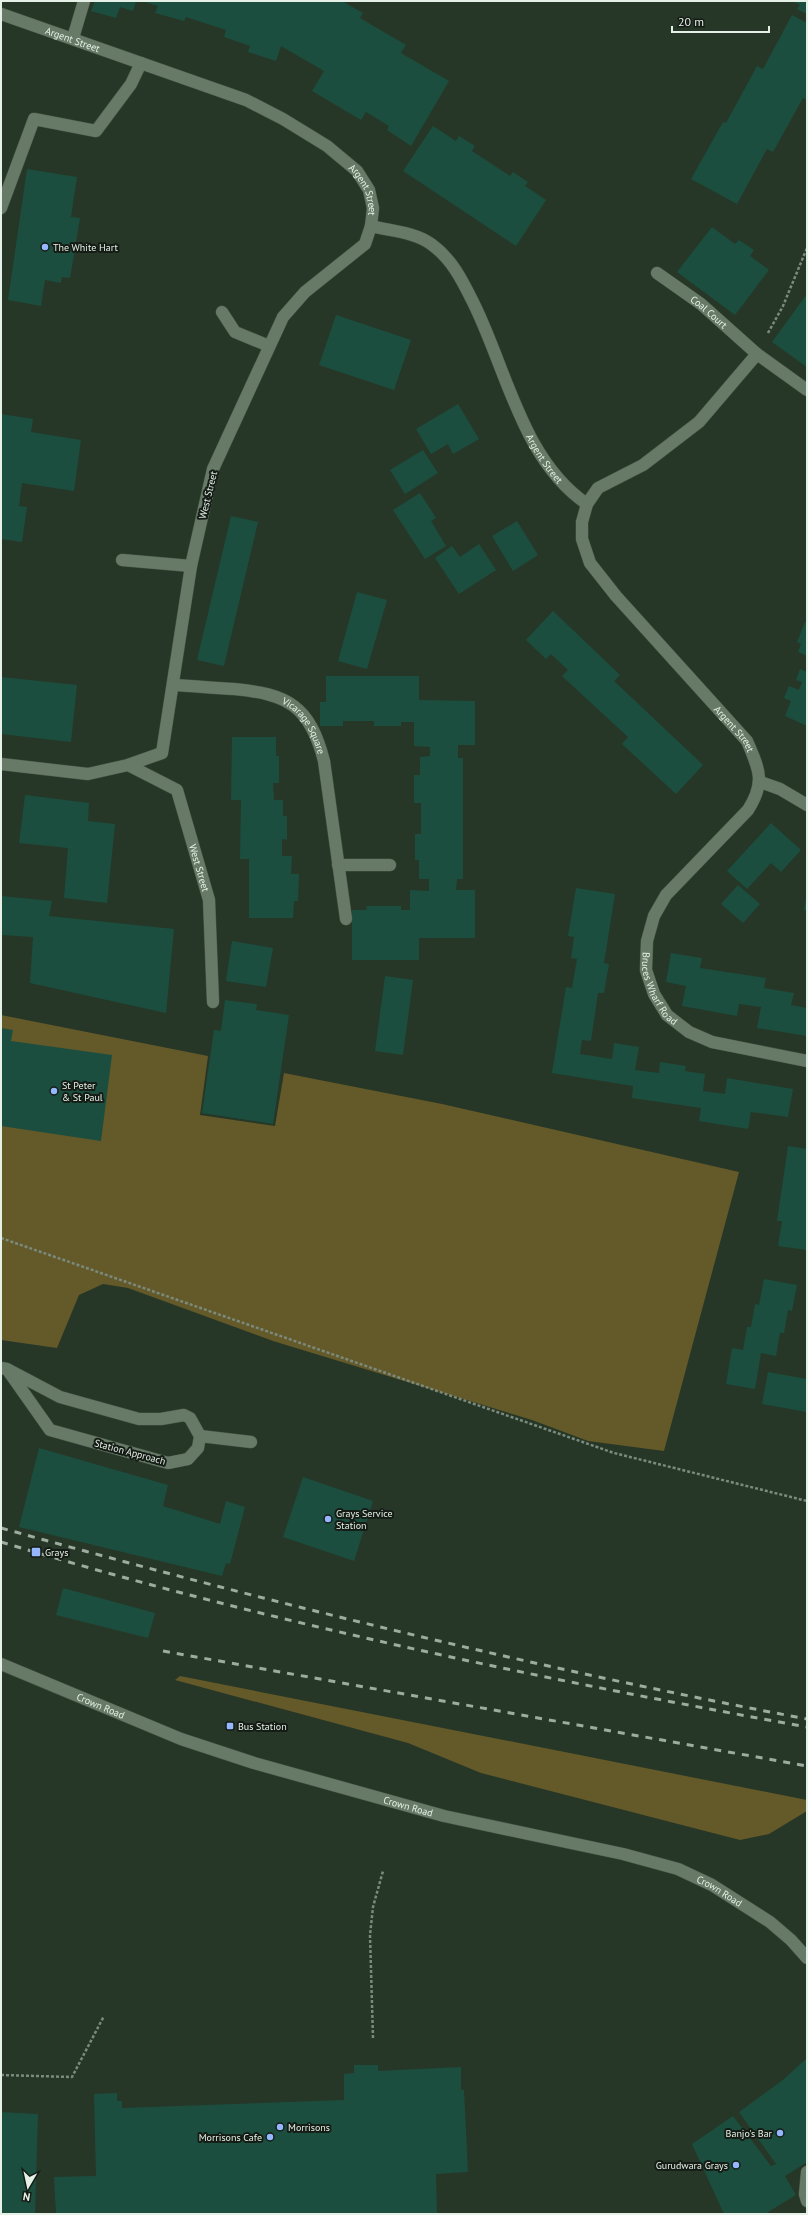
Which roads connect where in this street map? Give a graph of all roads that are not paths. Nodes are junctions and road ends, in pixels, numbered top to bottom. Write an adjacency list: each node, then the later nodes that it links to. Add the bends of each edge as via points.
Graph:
1 (84, 1): 3 (street)
2 (1, 14): 3 (street, Argent Street)
3 (73, 38): 4 (street, Argent Street)
4 (141, 63): 5 (street, via 131,84 96,131 34,119); 6 (street, Argent Street, via 246,100 327,146 357,171 369,190 373,208)
5 (1, 208)
6 (371, 226): 9 (street, West Street, via 365,244 305,292 283,317); 12 (street, Argent Street, via 410,234 430,243 445,255 459,273 479,313 534,446 564,486)
7 (657, 273): 10 (street, Coal Court, via 701,304)
8 (222, 312): 9 (street, via 235,332)
9 (269, 346): 14 (street, West Street, via 213,470)
10 (757, 354): 11 (street, Coal Court); 12 (street, Argent Street, via 699,422 643,465 598,488)
11 (807, 390)
12 (587, 504): 18 (street, Argent Street, via 582,522 582,539 590,563 616,596 747,742 758,765)
13 (122, 560): 14 (street)
14 (191, 566): 15 (street, West Street)
15 (173, 685): 17 (street, West Street, via 162,753); 20 (street, Vicarage Square, via 262,692 283,698 299,709 319,739)
16 (1, 764): 17 (street, West Street, via 88,774)
17 (128, 765): 23 (street, West Street, via 177,790 209,900)
18 (760, 782): 19 (street, via 780,789); 24 (street, Bruces Wharf Road, via 757,796 748,810 666,895 654,916 647,941 646,970 654,994 667,1015 688,1032 712,1042)
19 (807, 805)
20 (338, 865): 21 (street); 22 (street, Vicarage Square)
21 (390, 865)
22 (346, 919)
23 (213, 1002)
24 (807, 1061)
25 (4, 1369): 26 (street, Station Approach, via 60,1397 139,1419 184,1415 190,1418); 26 (street, Station Approach, via 50,1430 168,1463 188,1459 198,1448)
26 (200, 1436): 27 (street)
27 (252, 1442)
28 (1, 1664): 29 (street, Crown Road, via 181,1739 254,1763 444,1816 623,1854 678,1869 712,1885 770,1922 792,1940)
29 (806, 1957)
30 (807, 2172): 31 (street)
31 (807, 2201)

